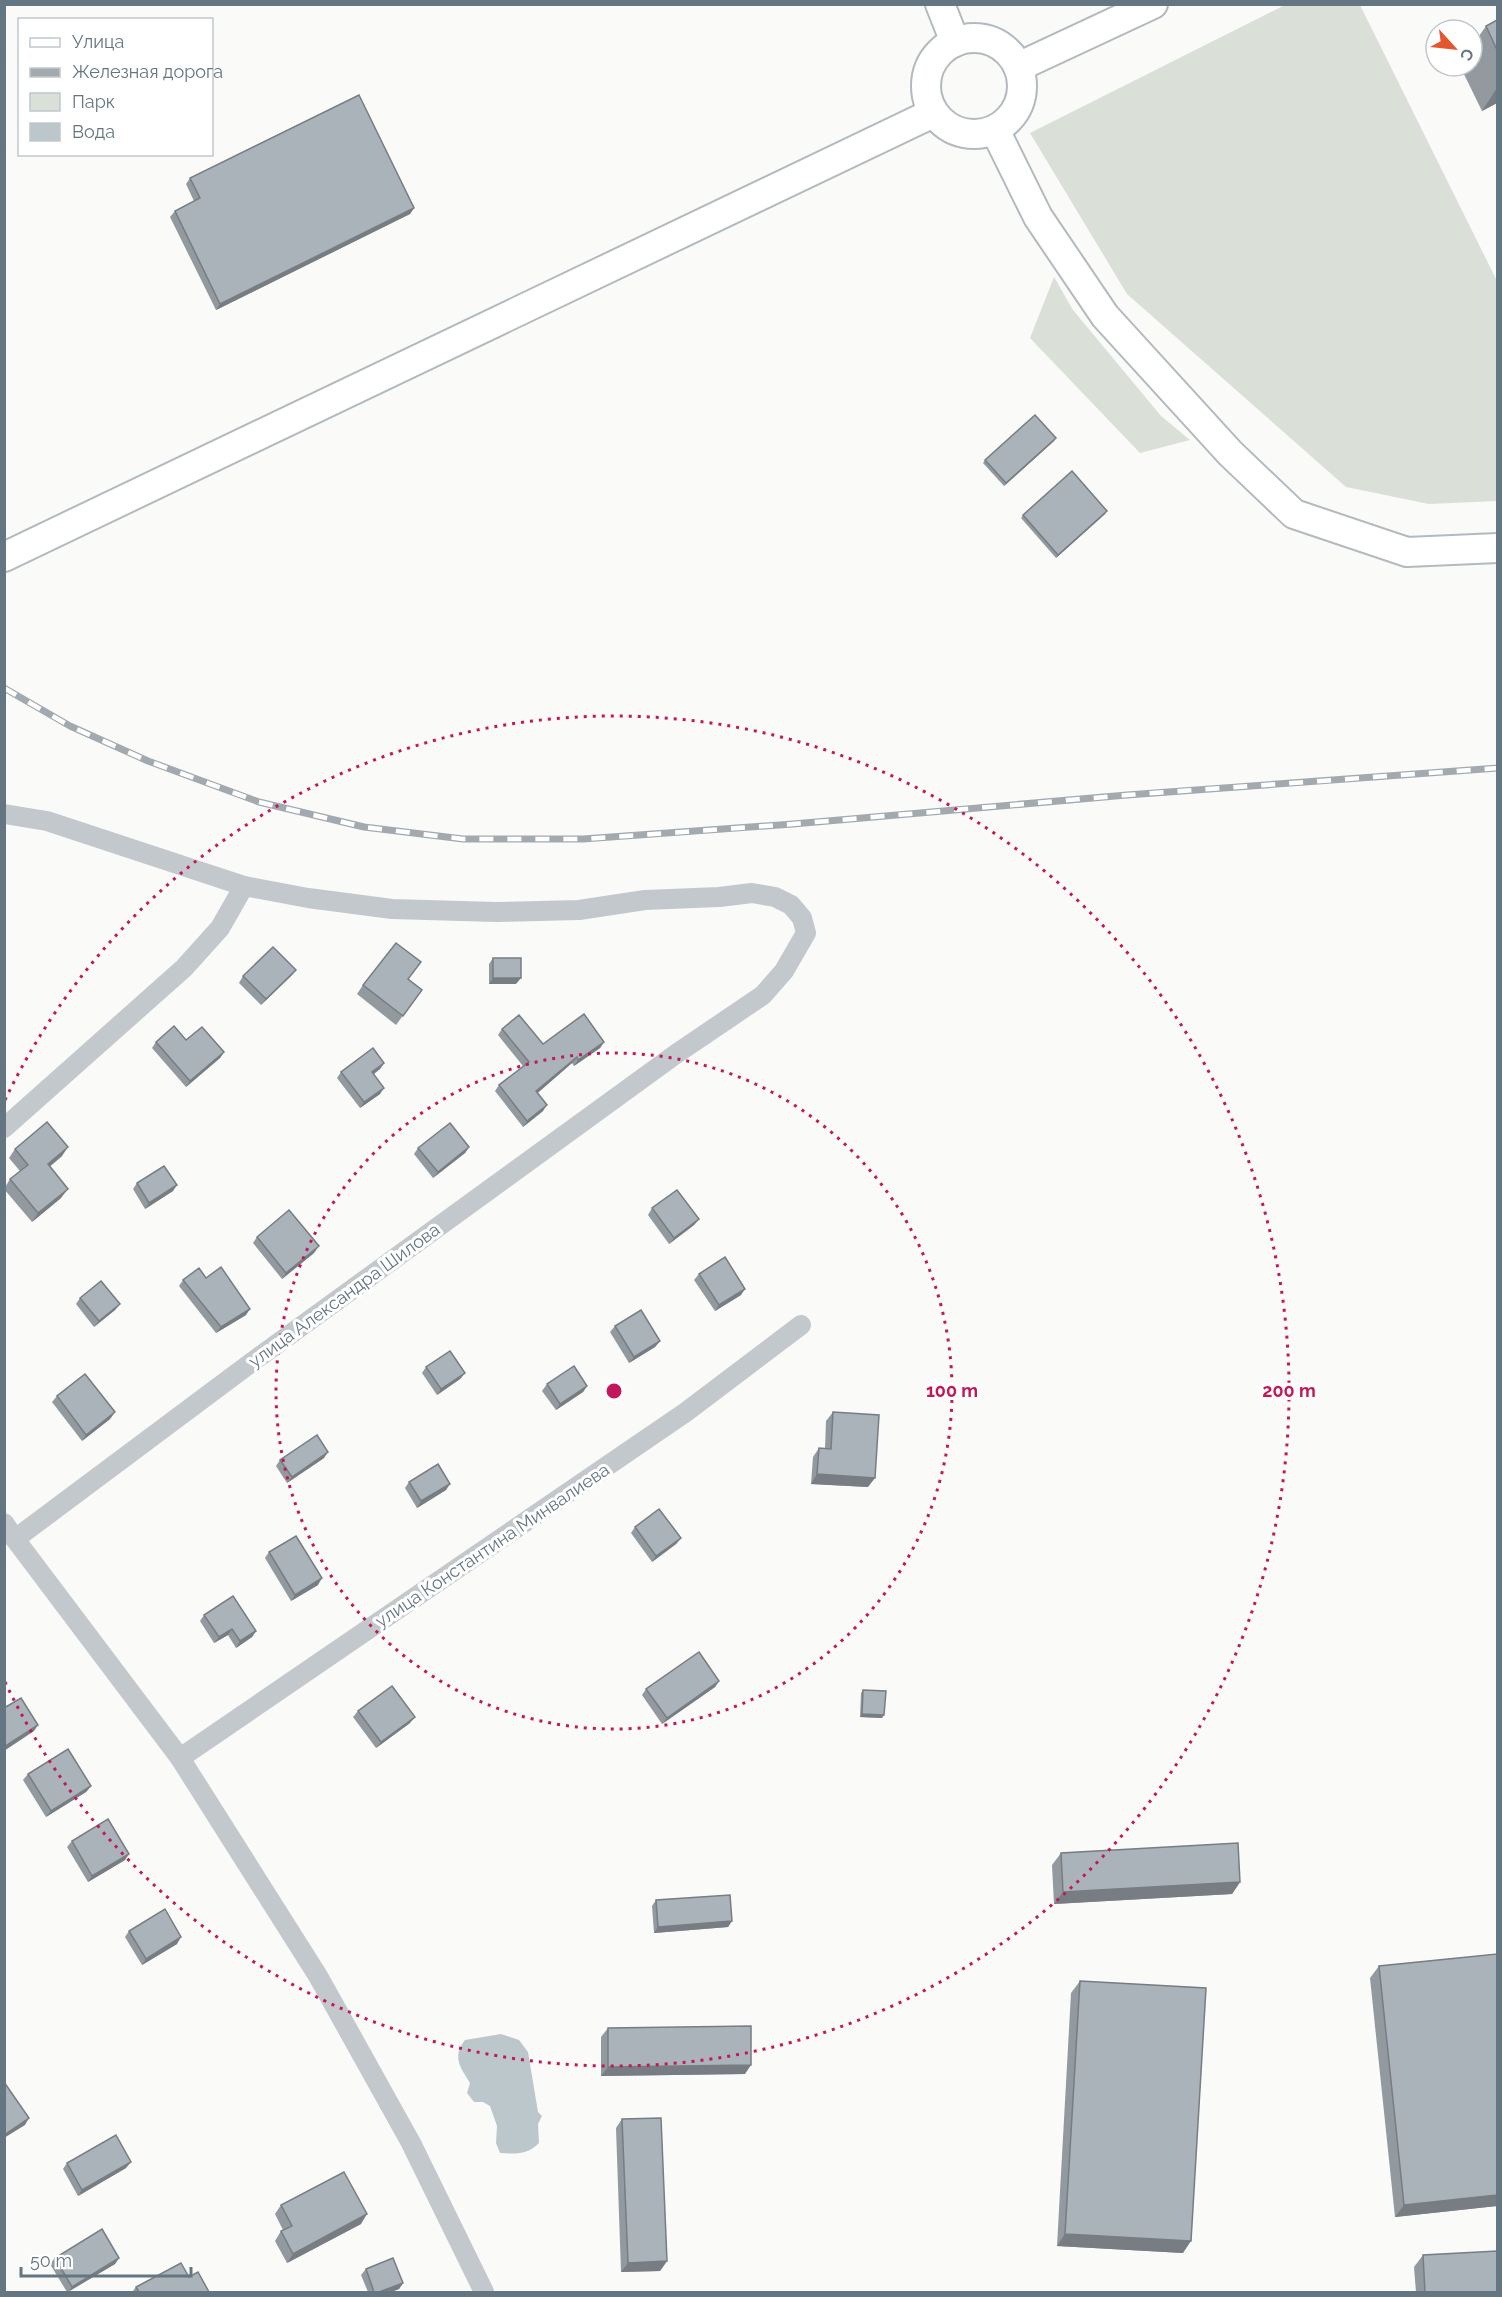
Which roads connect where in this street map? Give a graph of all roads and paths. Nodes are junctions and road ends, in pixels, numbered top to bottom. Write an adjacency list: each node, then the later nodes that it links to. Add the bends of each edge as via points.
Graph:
1 (939, 4): 3 (main road)
2 (1153, 4): 4 (main road)
3 (955, 42): 4 (main road, via 976,38 990,41 1005,50); 5 (main road, via 938,54 928,71 926,91)
4 (1018, 68): 6 (main road, via 1022,86 1018,105 1008,120)
5 (933, 112): 6 (main road, via 946,126 959,132 978,134); 8 (main road)
6 (994, 130): 7 (main road, via 1038,217 1106,316 1230,453 1294,514 1407,552)
7 (1497, 548)
8 (4, 557)
9 (4, 814): 10 (street, via 47,821)
10 (244, 886): 11 (street, via 220,928 184,968); 13 (street, улица Александра Шилова, via 392,909 496,912 579,910 645,900 752,893 791,905 802,918 806,933 784,971 763,995)
11 (4, 1128)
12 (801, 1325): 14 (street, улица Константина Минвалиева, via 686,1412)
13 (10, 1531): 14 (street)
14 (180, 1758): 15 (street, via 318,1976 411,2143)
15 (484, 2292)

